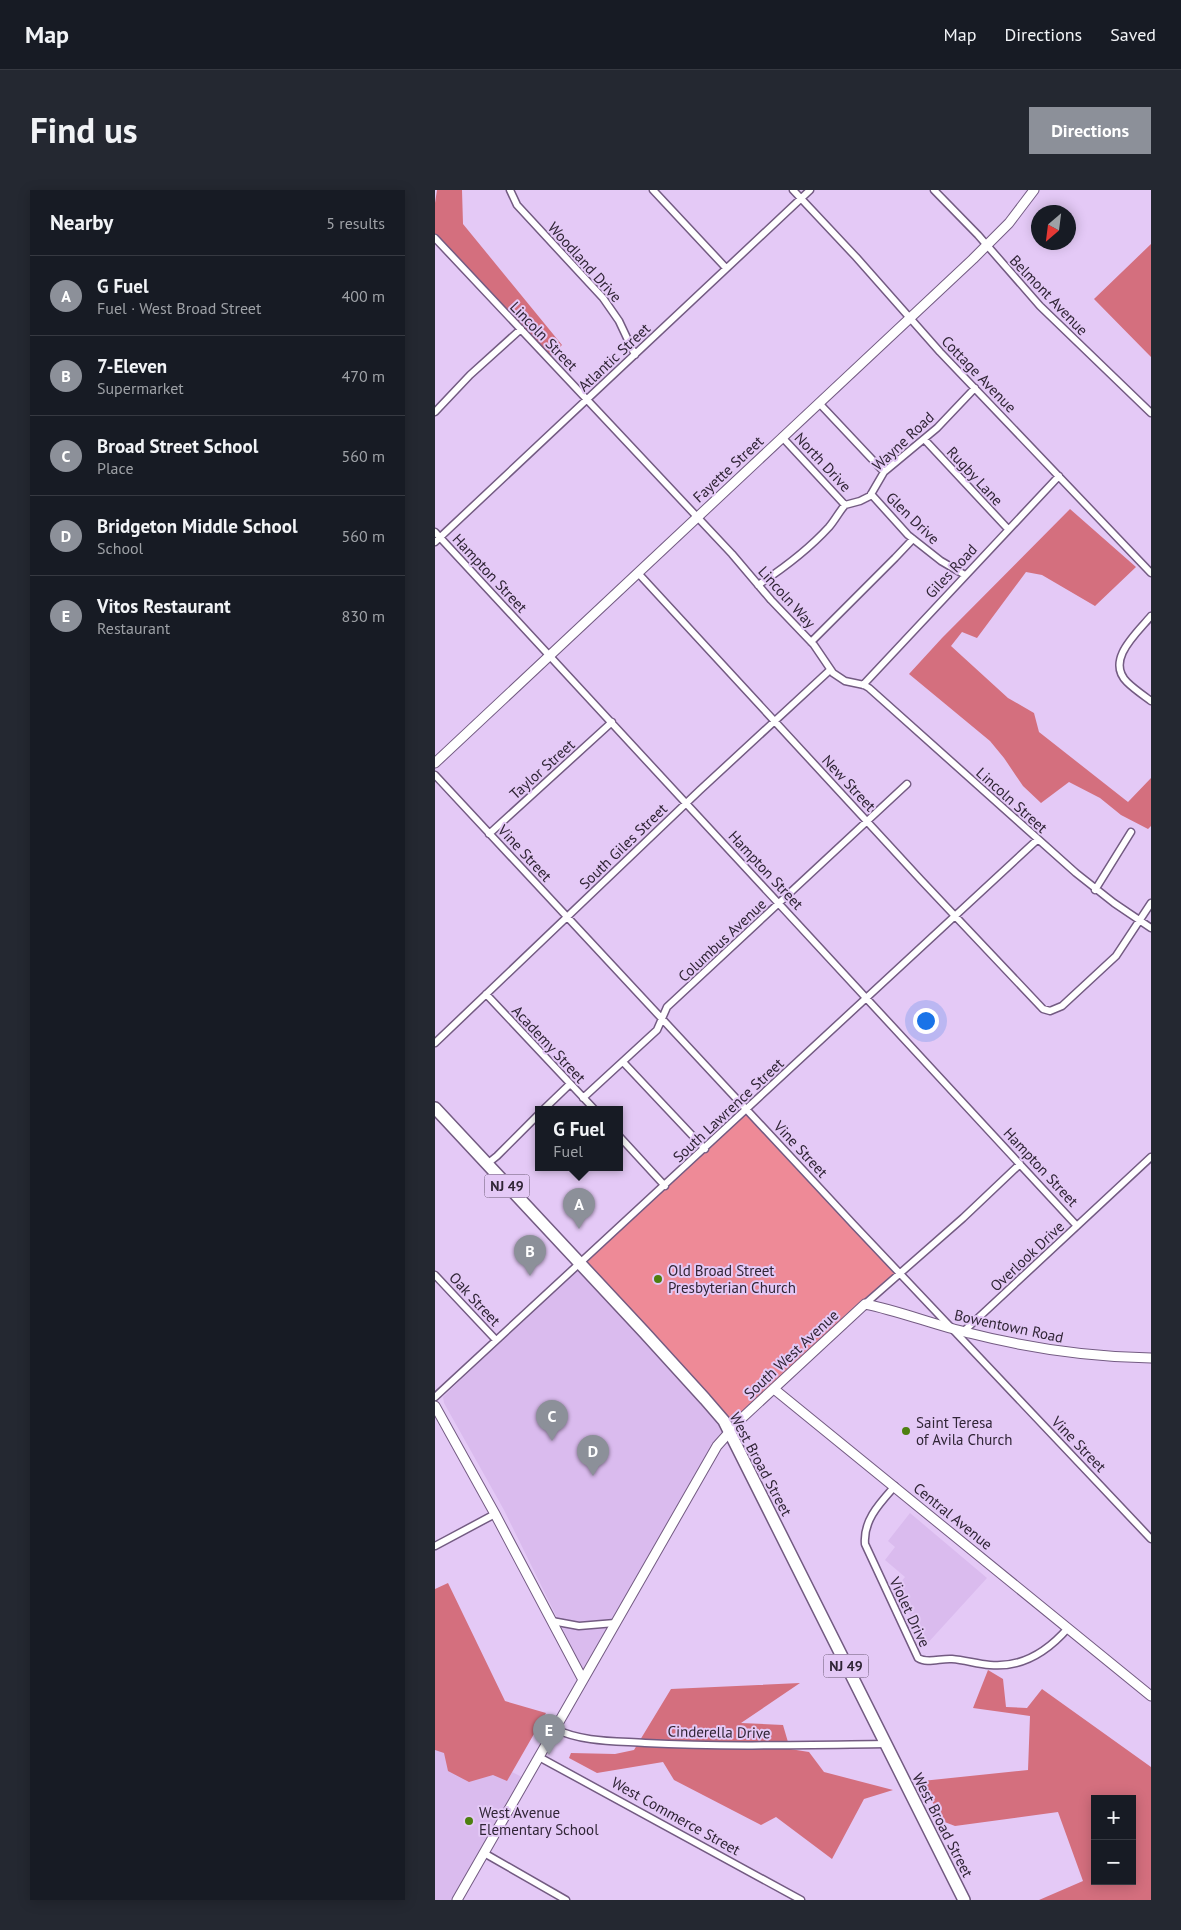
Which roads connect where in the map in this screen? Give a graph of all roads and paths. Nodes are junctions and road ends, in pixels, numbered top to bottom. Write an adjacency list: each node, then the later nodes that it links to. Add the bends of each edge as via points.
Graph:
1 (510, 190): 13 (street, Woodland Drive, via 517,205 603,298 619,321)
2 (653, 190): 10 (street)
3 (793, 190): 7 (street, Cottage Avenue)
4 (810, 190): 7 (street, Atlantic Street)
5 (934, 190): 9 (street, Belmont Avenue)
6 (1034, 190): 9 (main road, Fayette Street, via 1009,224)
7 (801, 199): 10 (street, Atlantic Street); 11 (street, Cottage Avenue)
8 (435, 238): 12 (street, Lincoln Street)
9 (986, 246): 11 (main road, Fayette Street); 18 (street, Belmont Avenue, via 1047,313)
10 (726, 268): 13 (street, Atlantic Street)
11 (909, 318): 14 (street, Cottage Avenue); 16 (main road, Fayette Street)
12 (521, 329): 15 (street, Lincoln Street); 17 (street)
13 (635, 355): 15 (street, Atlantic Street)
14 (975, 388): 20 (street, Wayne Road); 22 (street, Cottage Avenue)
15 (588, 400): 25 (street, Lincoln Street); 27 (street, Atlantic Street)
16 (819, 403): 19 (main road, Fayette Street); 21 (street)
17 (435, 412)
18 (1151, 414)
19 (782, 437): 24 (street, North Drive); 25 (main road, Fayette Street)
20 (924, 439): 21 (street, Wayne Road); 26 (street, Rugby Lane)
21 (884, 472): 23 (street, Wayne Road)
22 (1059, 476): 26 (street, Giles Road); 29 (street, Cottage Avenue)
23 (871, 494): 24 (street, Wayne Road, via 865,499); 28 (street, Glen Drive)
24 (845, 504): 32 (street, via 828,528 801,554)
25 (697, 517): 30 (main road, Fayette Street); 32 (street, Lincoln Way)
26 (1008, 529): 31 (street, Giles Road)
27 (437, 537): 35 (street, Hampton Street)
28 (913, 539): 31 (street, Glen Drive); 34 (street)
29 (1151, 572)
30 (638, 573): 35 (main road, Fayette Street); 39 (street, New Street)
31 (965, 575): 37 (street, Giles Road)
32 (758, 585): 34 (street, Lincoln Way)
33 (1151, 616): 38 (street, via 1123,651 1120,662 1125,681)
34 (811, 642): 36 (street, Lincoln Way)
35 (549, 656): 40 (street, Hampton Street); 41 (main road, Fayette Street)
36 (830, 670): 37 (street, Lincoln Way, via 845,681); 39 (street, South Giles Street)
37 (863, 685): 48 (street, Lincoln Street)
38 (1151, 701)
39 (775, 721): 44 (street, South Giles Street); 45 (street, New Street)
40 (612, 722): 44 (street, Hampton Street); 47 (street, Taylor Street)
41 (435, 763)
42 (435, 775): 47 (street, Vine Street)
43 (907, 784): 45 (street, Columbus Avenue)
44 (687, 803): 51 (street, Hampton Street); 53 (street, South Giles Street)
45 (867, 821): 51 (street, Columbus Avenue); 52 (street, New Street)
46 (1131, 832): 49 (street)
47 (489, 834): 53 (street, Vine Street)
48 (1037, 840): 49 (street, Lincoln Street); 52 (street, South Lawrence Street)
49 (1095, 890): 54 (street, Lincoln Street)
50 (1151, 903): 54 (street)
51 (779, 904): 57 (street, Hampton Street); 58 (street, Columbus Avenue, via 667,1007)
52 (955, 916): 54 (street, New Street, via 1043,1009 1050,1011 1061,1006 1116,956); 57 (street, South Lawrence Street)
53 (567, 917): 56 (street, South Giles Street); 58 (street, Vine Street)
54 (1139, 920): 55 (street, Lincoln Street)
55 (1151, 928)
56 (486, 994): 59 (street, South Giles Street); 61 (street, Academy Street)
57 (867, 998): 66 (street, South Lawrence Street); 72 (street, Hampton Street)
58 (663, 1020): 60 (street, Columbus Avenue, via 657,1030); 66 (street, Vine Street)
59 (435, 1042)
60 (623, 1062): 62 (street, Columbus Avenue); 69 (street)
61 (570, 1084): 62 (street, Academy Street); 63 (street)
62 (583, 1098): 64 (street, Academy Street)
63 (547, 1106)
64 (591, 1106)
65 (435, 1108): 71 (highway, West Broad Street / NJ 49)
66 (747, 1110): 69 (street, South Lawrence Street); 76 (street, Vine Street)
67 (535, 1118): 71 (street)
68 (623, 1140): 73 (street)
69 (705, 1148): 73 (street, South Lawrence Street)
70 (1151, 1157): 74 (street, Overlook Drive)
71 (487, 1164): 75 (highway, West Broad Street / NJ 49)
72 (1020, 1164): 74 (street, Hampton Street); 76 (street, South West Avenue)
73 (665, 1186): 75 (street, South Lawrence Street)
74 (1077, 1226): 80 (street, Overlook Drive)
75 (580, 1264): 81 (street, South Lawrence Street); 86 (highway, West Broad Street / NJ 49, via 705,1399)
76 (900, 1274): 78 (street, South West Avenue); 79 (street, Vine Street)
77 (435, 1275): 81 (street, Oak Street)
78 (865, 1304): 79 (main road, Bowentown Road); 83 (main road, South West Avenue)
79 (952, 1329): 80 (main road, Bowentown Road); 89 (street, Vine Street)
80 (963, 1332): 82 (main road, Bowentown Road, via 1075,1354)
81 (496, 1340): 84 (street, South Lawrence Street)
82 (1151, 1358)
83 (774, 1389): 86 (main road, South West Avenue); 87 (main road, Central Avenue)
84 (435, 1397)
85 (435, 1406): 88 (main road)
86 (729, 1431): 92 (main road, South West Avenue, via 717,1446); 97 (highway, West Broad Street / NJ 49)
87 (895, 1486): 93 (main road, Central Avenue); 93 (street, Violet Drive, via 872,1514 864,1535 865,1544 917,1658 990,1665 1017,1663 1045,1650)
88 (495, 1514): 90 (street); 91 (main road)
89 (1151, 1539)
90 (435, 1546)
91 (553, 1621): 92 (street, via 579,1626); 94 (main road)
92 (615, 1623): 94 (main road, South West Avenue)
93 (1068, 1628): 95 (main road, Central Avenue)
94 (583, 1680): 96 (main road, South West Avenue)
95 (1151, 1696)
96 (555, 1728): 97 (street, Cinderella Drive, via 568,1735 602,1740 689,1745); 98 (main road, South West Avenue)
97 (886, 1744): 103 (highway, West Broad Street / NJ 49)
98 (539, 1757): 99 (main road, South West Avenue); 102 (street, West Commerce Street)
99 (484, 1853): 100 (main road, South West Avenue); 101 (street)
100 (457, 1900)
101 (566, 1900)
102 (801, 1900)
103 (964, 1900)

